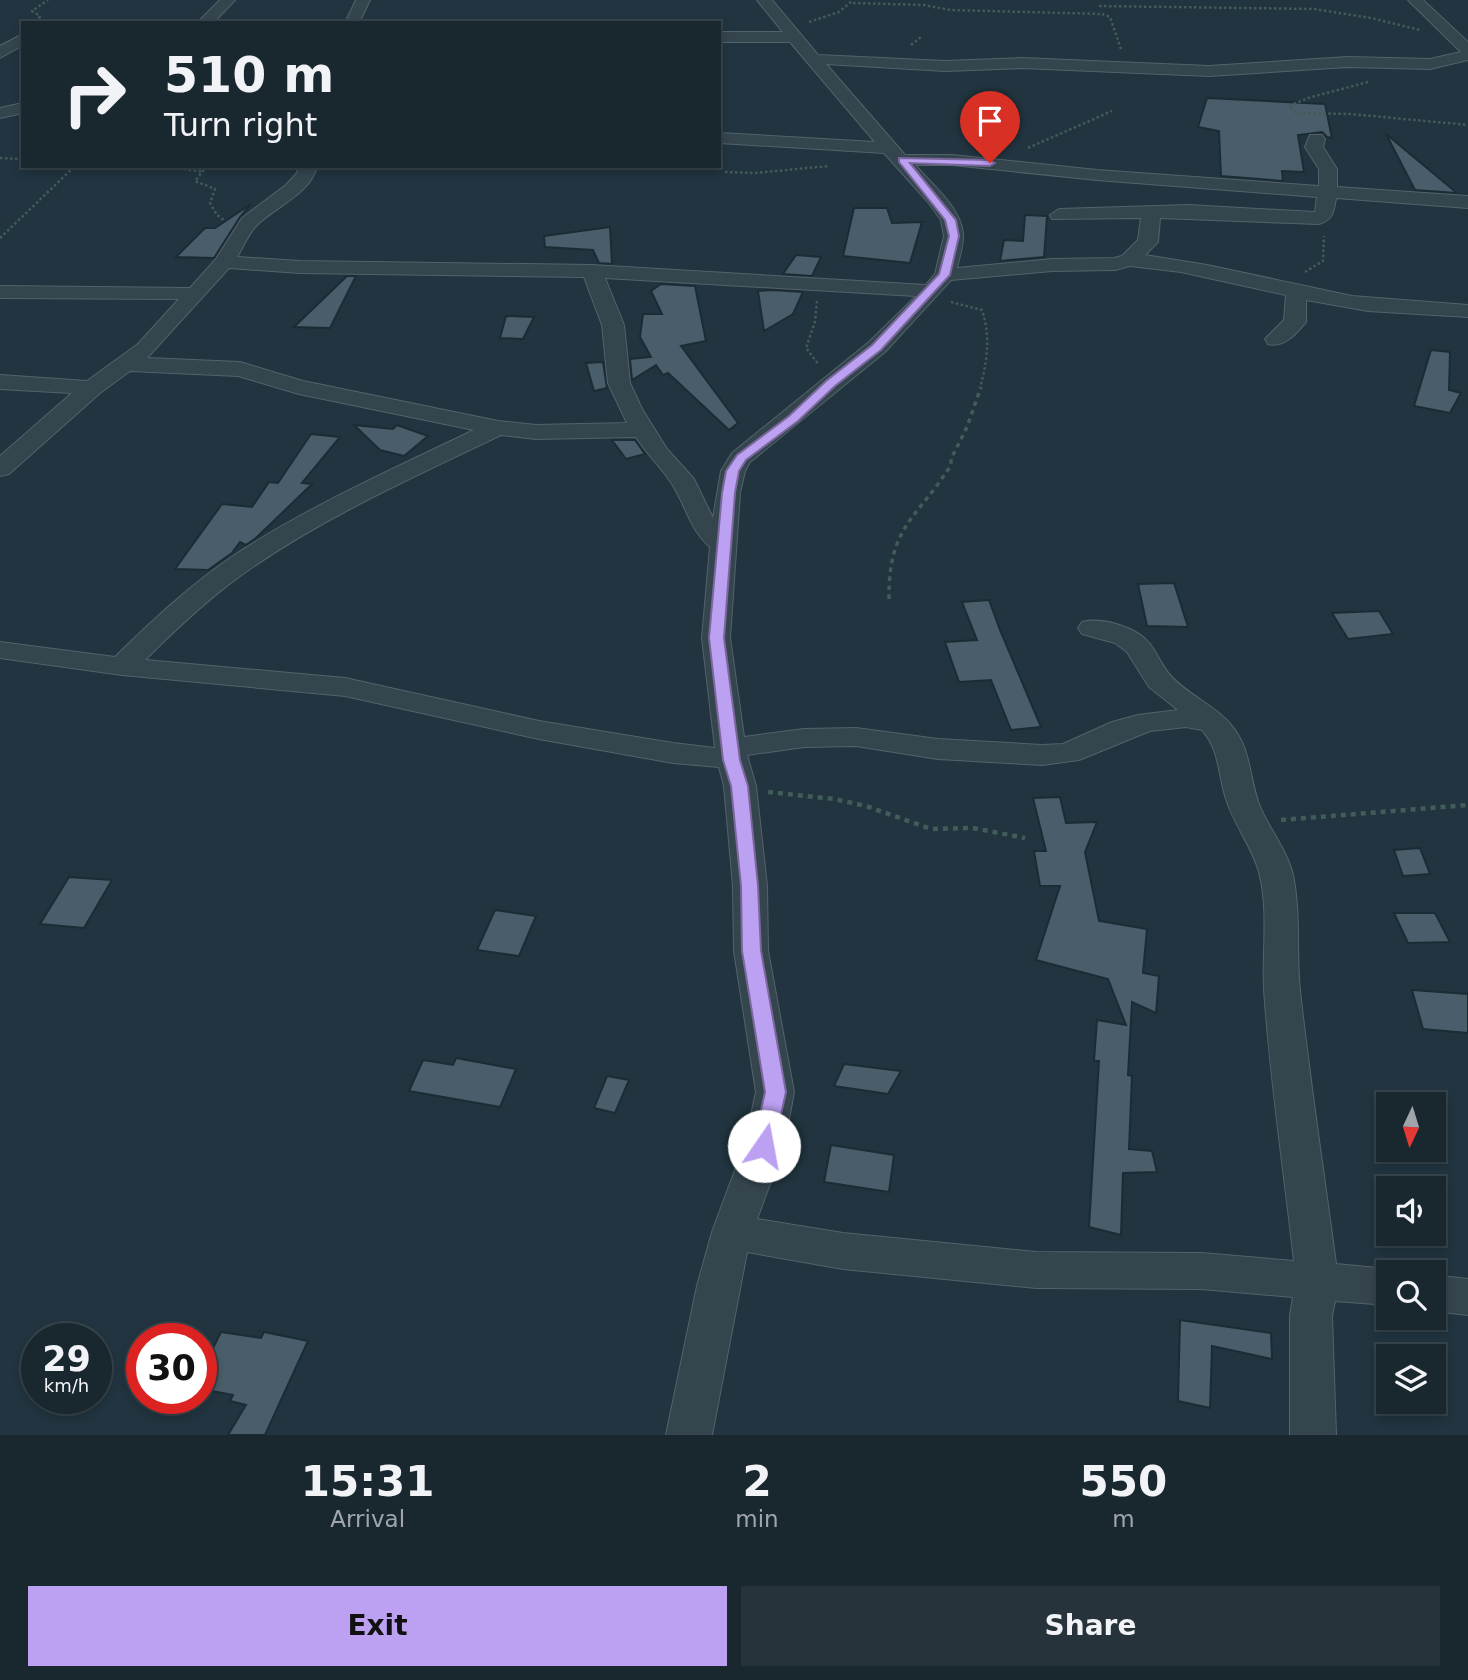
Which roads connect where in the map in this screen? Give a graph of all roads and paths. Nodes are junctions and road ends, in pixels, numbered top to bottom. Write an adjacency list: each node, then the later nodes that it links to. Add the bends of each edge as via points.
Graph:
1 (48, 0): 10 (path, via 33,11 40,16)
2 (228, 0): 11 (street)
3 (363, 0): 12 (street)
4 (764, 0): 16 (street)
5 (1099, 0): 8 (path)
6 (1415, 0): 13 (street)
7 (853, 1): 9 (path, via 950,10); 16 (path)
8 (1099, 6): 9 (path); 13 (path, via 1314,9)
9 (1102, 14): 20 (path, via 1110,17 1121,43 1113,62)
10 (38, 21)
11 (206, 21)
12 (353, 21)
13 (1448, 33): 17 (street)
14 (721, 37): 16 (street)
15 (21, 40): 18 (street)
16 (798, 42): 20 (street, via 945,66); 29 (street)
17 (1468, 52): 19 (street, via 1455,60 1430,64)
18 (3, 61)
19 (1388, 64): 20 (street, via 1294,64 1209,71); 26 (path, via 1390,71 1362,85 1311,95 1289,106 1296,113)
20 (1120, 69)
21 (0, 97): 22 (street)
22 (21, 98)
23 (21, 108): 25 (street)
24 (1112, 111): 32 (path, via 1030,146)
25 (0, 113)
26 (1468, 125)
27 (721, 138): 29 (street)
28 (1316, 139): 40 (street, via 1316,153 1328,169)
29 (897, 154): 32 (street); 52 (street, via 950,220 954,236)
30 (0, 158): 31 (path)
31 (21, 159)
32 (1009, 165): 40 (street)
33 (834, 166): 39 (path)
34 (73, 168): 46 (path)
35 (177, 168): 38 (path)
36 (206, 168): 38 (path)
37 (308, 168): 45 (street, via 306,176)
38 (203, 172): 45 (path, via 195,180 215,189 210,202 217,215)
39 (726, 172)
40 (1326, 192): 41 (street); 44 (street)
41 (1468, 202)
42 (1151, 211): 43 (street); 44 (street); 47 (street, via 1148,242)
43 (1059, 215)
44 (1322, 217): 51 (path, via 1323,261 1292,284)
45 (242, 232): 48 (street)
46 (0, 238)
47 (1129, 260): 51 (street, via 1176,264); 52 (street, via 1052,265)
48 (224, 262): 49 (street); 55 (street)
49 (592, 271): 50 (street); 63 (street, via 613,325 619,383)
50 (820, 283): 52 (street); 60 (path, via 806,351)
51 (1274, 286): 54 (street)
52 (934, 288): 60 (street, via 877,347); 66 (path, via 982,310 988,354 982,384 951,465 911,515 893,548)
53 (0, 292): 55 (street)
54 (1296, 292): 56 (street, via 1388,308); 57 (street, via 1295,322)
55 (196, 294): 58 (street)
56 (1468, 311)
57 (1276, 339)
58 (127, 364): 61 (street); 62 (street, via 240,369 311,390)
59 (0, 382): 61 (street)
60 (830, 384): 65 (street, via 741,458 728,493)
61 (92, 388): 64 (street)
62 (498, 428): 63 (street); 69 (street, via 403,471 259,551 195,599)
63 (642, 430): 65 (street, via 682,479 707,531)
64 (0, 469)
65 (724, 546): 71 (street, via 716,638)
66 (889, 599)
67 (1091, 628): 70 (street, via 1125,637 1138,647 1159,681)
68 (0, 650): 69 (street)
69 (122, 666): 71 (street, via 345,687 539,730)
70 (1212, 722): 71 (street, via 1186,718 1149,722 1068,752 1042,755 938,749 856,737 804,738); 73 (street, via 1232,753 1236,783)
71 (734, 765): 74 (path, via 776,794 866,806 931,829 973,828); 75 (street, via 750,886 751,951 775,1092 764,1146)
72 (1468, 805): 73 (path)
73 (1253, 823): 76 (street, via 1276,873 1282,988)
74 (1025, 838)
75 (732, 1232): 76 (street, via 843,1251 1036,1270 1201,1271); 80 (street)
76 (1317, 1280): 77 (street); 81 (street, via 1311,1316)
77 (1376, 1286)
78 (1446, 1294): 79 (street)
79 (1468, 1297)
80 (689, 1435)
81 (1313, 1435)

